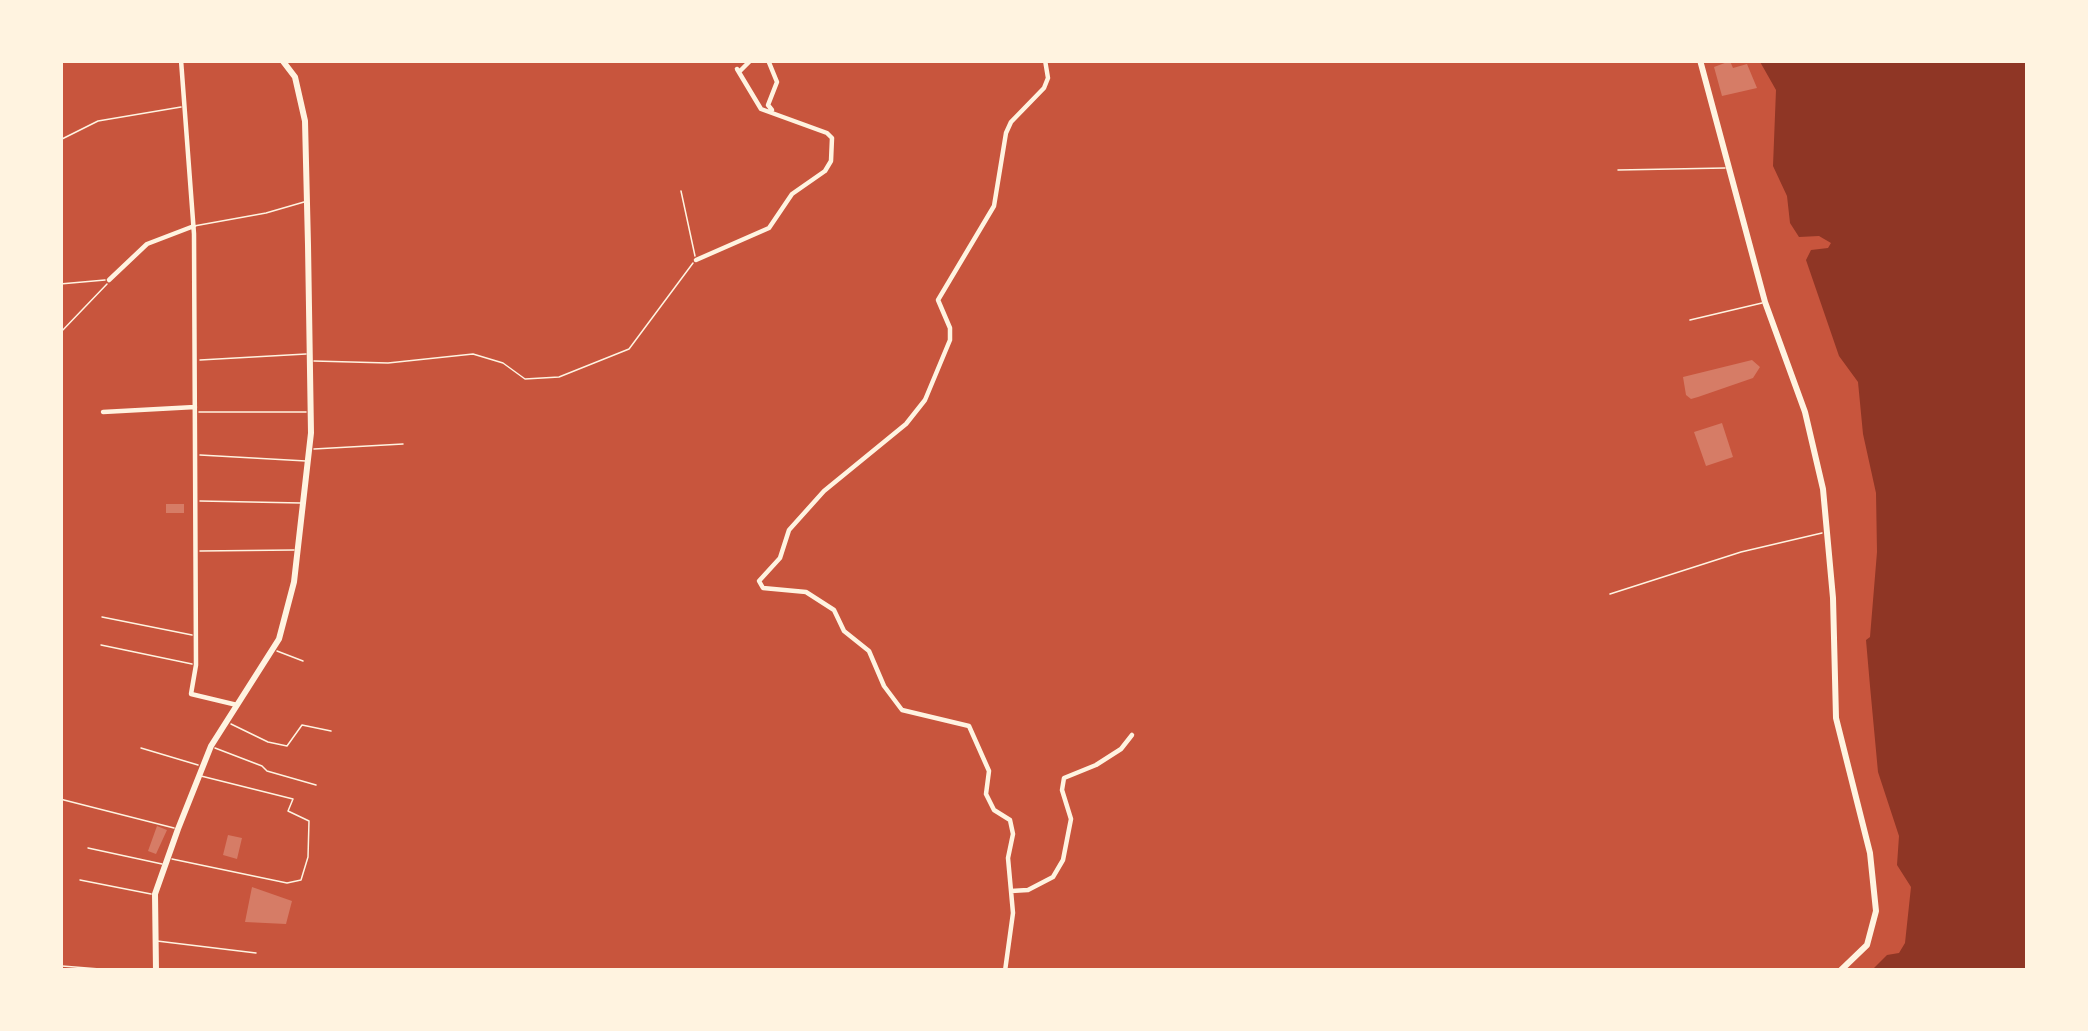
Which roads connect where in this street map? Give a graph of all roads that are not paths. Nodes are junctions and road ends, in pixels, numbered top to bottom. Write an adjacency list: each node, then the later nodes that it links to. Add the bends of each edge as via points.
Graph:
1 (181, 60): 7 (street)
2 (282, 60): 13 (main road, via 295,77 305,121)
3 (751, 60): 8 (street, via 738,70 756,104)
4 (768, 60): 8 (street, via 777,82 768,105)
5 (1045, 60): 55 (street, via 1044,88 1006,133 994,206 938,300 950,340 925,400 824,491 759,581 806,592 834,610 902,710 970,726 989,771 986,794 1010,820)
6 (1700, 60): 10 (main road)
7 (185, 107): 9 (lane, via 98,122); 14 (street)
8 (776, 115): 15 (street, via 827,133 831,161 769,227)
9 (60, 140)
10 (1729, 168): 11 (lane); 18 (main road)
11 (1618, 170)
12 (681, 191): 15 (lane)
13 (307, 200): 14 (lane); 21 (main road)
14 (194, 226): 16 (street, via 147,244); 22 (street)
15 (696, 260): 21 (lane, via 629,349 559,377 525,379 473,354 388,362)
16 (109, 280): 17 (lane); 20 (lane)
17 (60, 284)
18 (1766, 302): 19 (lane); 32 (main road, via 1805,412)
19 (1690, 320)
20 (60, 333)
21 (310, 357): 22 (lane); 25 (main road)
22 (195, 360): 23 (street)
23 (196, 410): 24 (street); 25 (lane); 28 (street)
24 (103, 412)
25 (310, 412): 27 (main road)
26 (403, 444): 27 (lane)
27 (310, 449): 29 (main road)
28 (196, 455): 29 (lane); 30 (street)
29 (309, 462): 31 (main road)
30 (196, 501): 31 (lane); 34 (street)
31 (304, 503): 33 (main road)
32 (1826, 532): 35 (lane); 63 (main road, via 1836,718 1876,910 1867,945)
33 (298, 550): 34 (lane); 39 (main road, via 289,613)
34 (196, 551): 37 (street)
35 (1610, 594)
36 (102, 617): 37 (lane)
37 (196, 635): 41 (street)
38 (100, 645): 41 (lane)
39 (273, 650): 40 (lane); 42 (main road)
40 (303, 662)
41 (196, 665): 42 (street, via 190,694)
42 (237, 705): 43 (main road)
43 (227, 723): 44 (lane, via 287,746 302,725); 46 (main road)
44 (331, 731)
45 (1132, 735): 55 (street, via 1096,765 1064,778 1071,818 1063,860 1053,877)
46 (211, 746): 48 (main road); 49 (lane)
47 (142, 748): 48 (lane)
48 (200, 770): 51 (main road); 53 (lane, via 293,799 288,811 309,821 301,880)
49 (316, 785)
50 (60, 799): 51 (lane)
51 (178, 829): 53 (main road)
52 (88, 848): 53 (lane)
53 (167, 861): 56 (main road)
54 (80, 880): 56 (lane)
55 (1011, 891): 62 (street)
56 (155, 894): 57 (main road)
57 (154, 940): 58 (lane); 61 (main road)
58 (256, 953)
59 (62, 965): 60 (lane)
60 (125, 971)
61 (156, 971)
62 (1005, 971)
63 (1840, 971)

